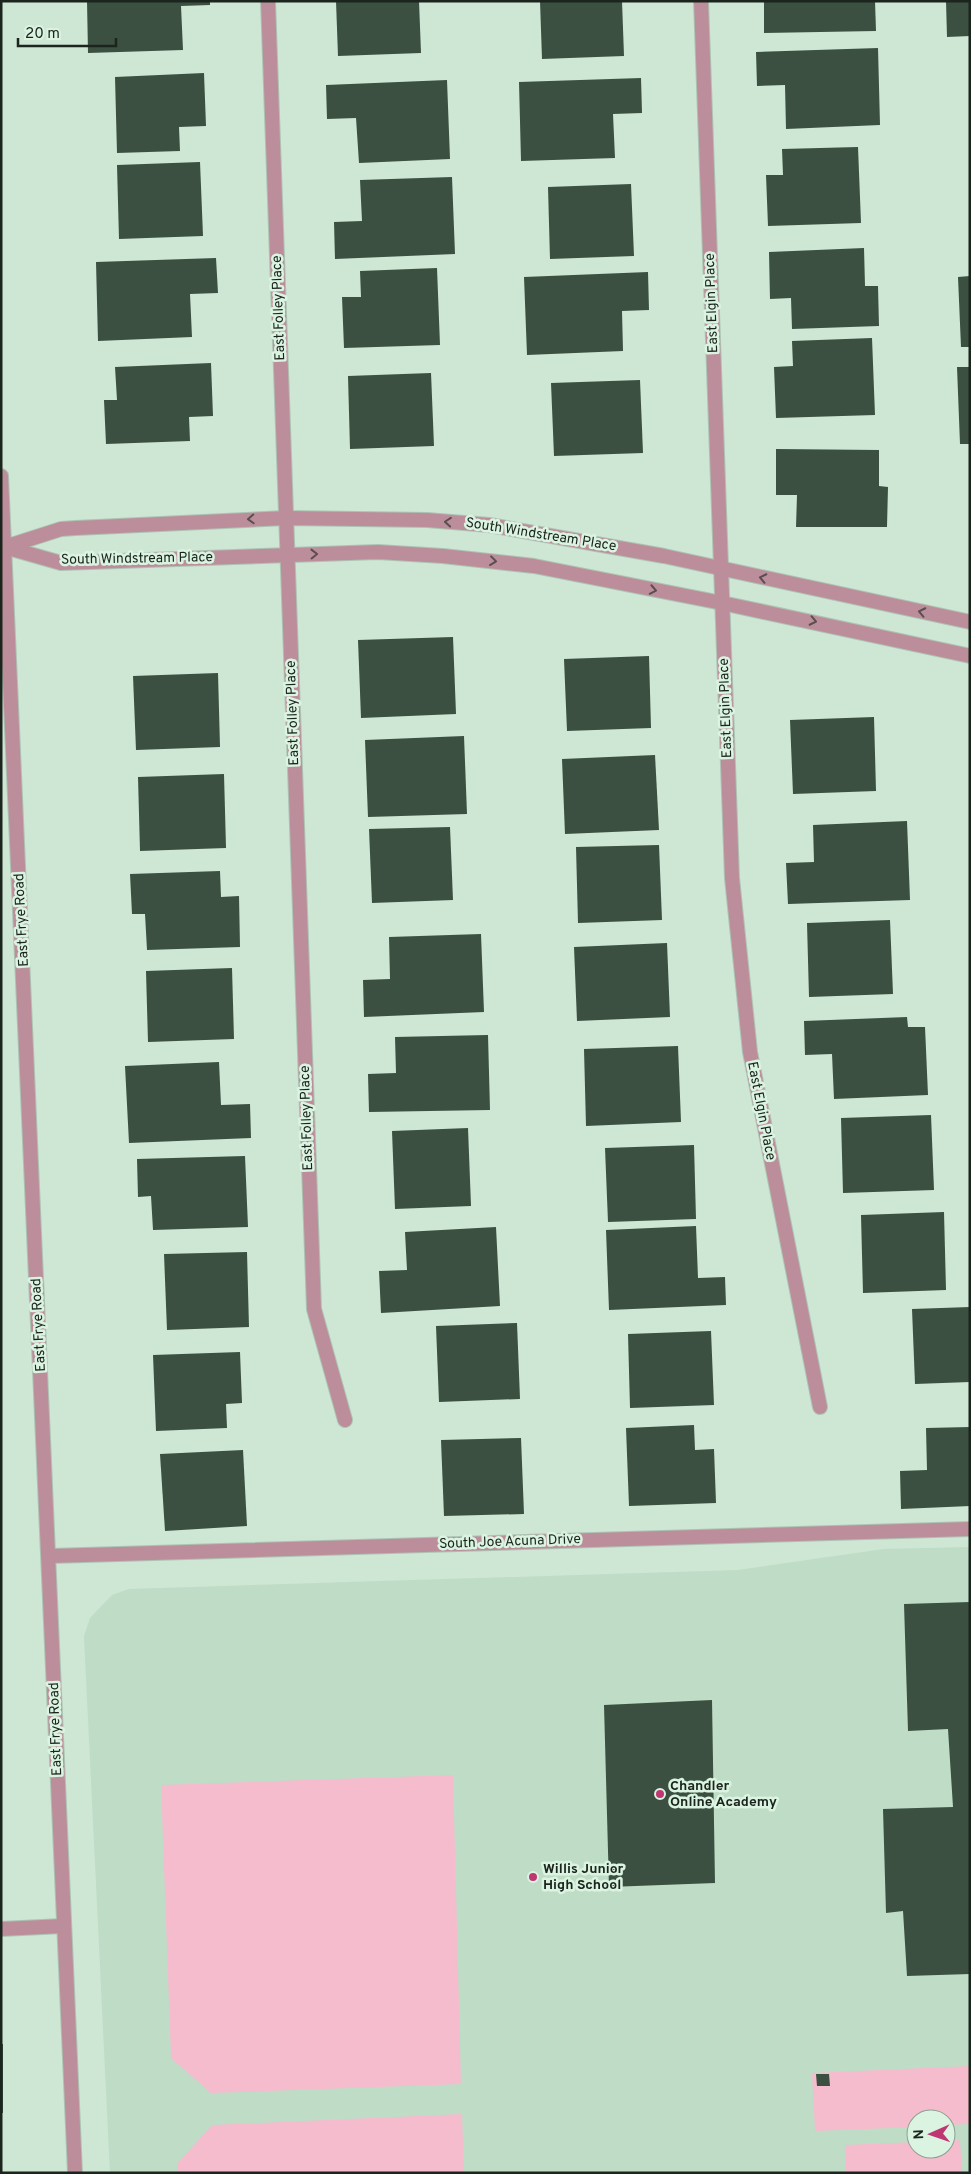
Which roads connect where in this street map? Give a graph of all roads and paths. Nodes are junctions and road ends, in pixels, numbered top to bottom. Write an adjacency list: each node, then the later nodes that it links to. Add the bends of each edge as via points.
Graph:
1 (268, 1): 4 (street, East Folley Place)
2 (701, 1): 7 (street, East Elgin Place)
3 (1, 476): 5 (street, East Frye Road)
4 (286, 518): 5 (street, South Windstream Place, one-way to 5, via 61,530); 6 (street, East Folley Place); 7 (street, South Windstream Place, one-way to 4, via 489,525 427,520)
5 (5, 547): 6 (street, South Windstream Place, via 61,563); 11 (street, East Frye Road)
6 (288, 554): 8 (street, South Windstream Place, one-way to 8, via 378,552 534,566); 13 (street, East Folley Place, via 314,1309)
7 (721, 568): 8 (street, East Elgin Place); 9 (street, South Windstream Place, one-way to 7)
8 (722, 603): 10 (street, South Windstream Place, one-way to 10); 12 (street, East Elgin Place, via 732,878 750,1052)
9 (970, 622)
10 (970, 656)
11 (7, 733): 15 (street, East Frye Road)
12 (820, 1407)
13 (345, 1420)
14 (970, 1529): 15 (street, South Joe Acuna Drive)
15 (50, 1556): 16 (street, East Frye Road)
16 (63, 1926): 17 (street); 18 (street, East Frye Road)
17 (1, 1929)
18 (75, 2173)

